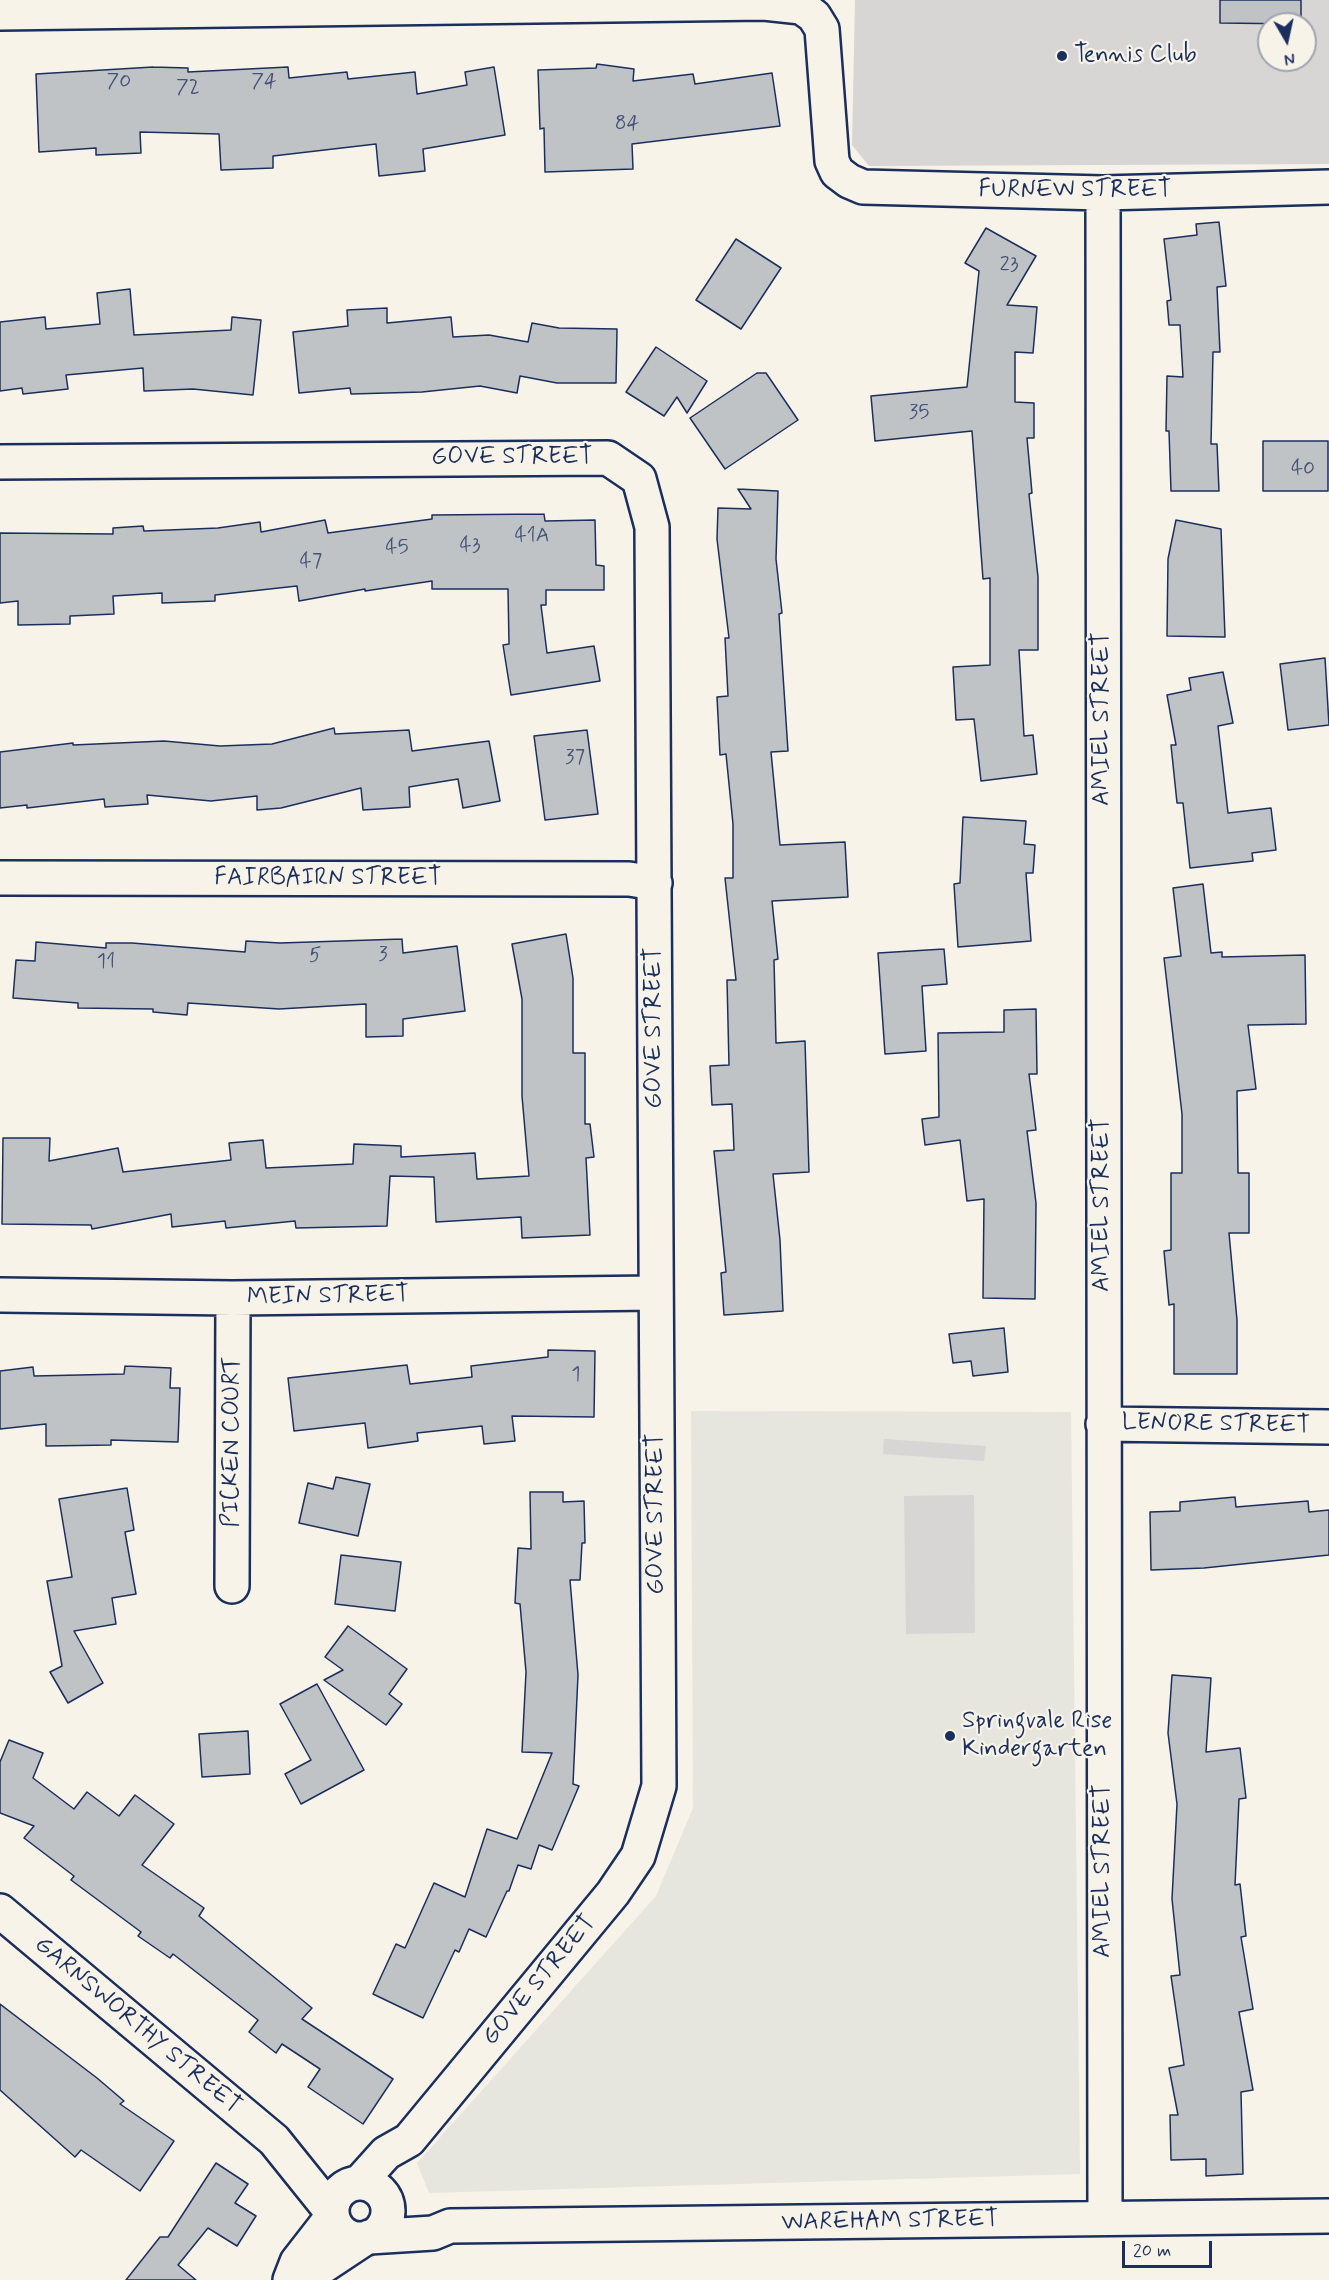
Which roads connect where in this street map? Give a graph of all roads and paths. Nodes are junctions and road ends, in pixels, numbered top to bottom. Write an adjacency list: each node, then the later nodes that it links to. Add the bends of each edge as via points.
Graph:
1 (330, 4): 2 (street); 3 (street)
2 (802, 4): 5 (street, FURNEW STREET, via 822,29 832,161 837,172 849,181 863,187)
3 (0, 13)
4 (1329, 187): 5 (street, FURNEW STREET)
5 (1103, 193): 12 (street, AMIEL STREET)
6 (0, 462): 8 (street, GOVE STREET, via 608,458 639,479 652,527)
7 (0, 878): 8 (street, FAIRBAIRN STREET, via 629,879)
8 (655, 883): 9 (street, GOVE STREET)
9 (655, 1293): 11 (street, MEIN STREET); 17 (street, GOVE STREET, via 659,1786 643,1845 613,1893 409,2140 387,2153)
10 (0, 1295): 11 (street, MEIN STREET)
11 (233, 1298): 14 (street, PICKEN COURT)
12 (1103, 1424): 13 (street, LENORE STREET); 20 (street, AMIEL STREET)
13 (1329, 1427)
14 (232, 1586)
15 (0, 1911): 16 (street, GARNSWORTHY STREET)
16 (274, 2140): 17 (street, GARNSWORTHY STREET); 18 (street, GARNSWORTHY STREET)
17 (372, 2192): 18 (street, via 339,2192); 21 (street, WAREHAM STREET, via 402,2212); 22 (street, via 386,2221)
18 (332, 2214): 22 (street, via 341,2232); 23 (street, via 297,2262)
19 (1329, 2216): 20 (street, WAREHAM STREET)
20 (1105, 2218): 21 (street, WAREHAM STREET)
21 (450, 2226): 22 (street, WAREHAM STREET, via 433,2233)
22 (367, 2238): 24 (street)
23 (290, 2280)
24 (302, 2280)

